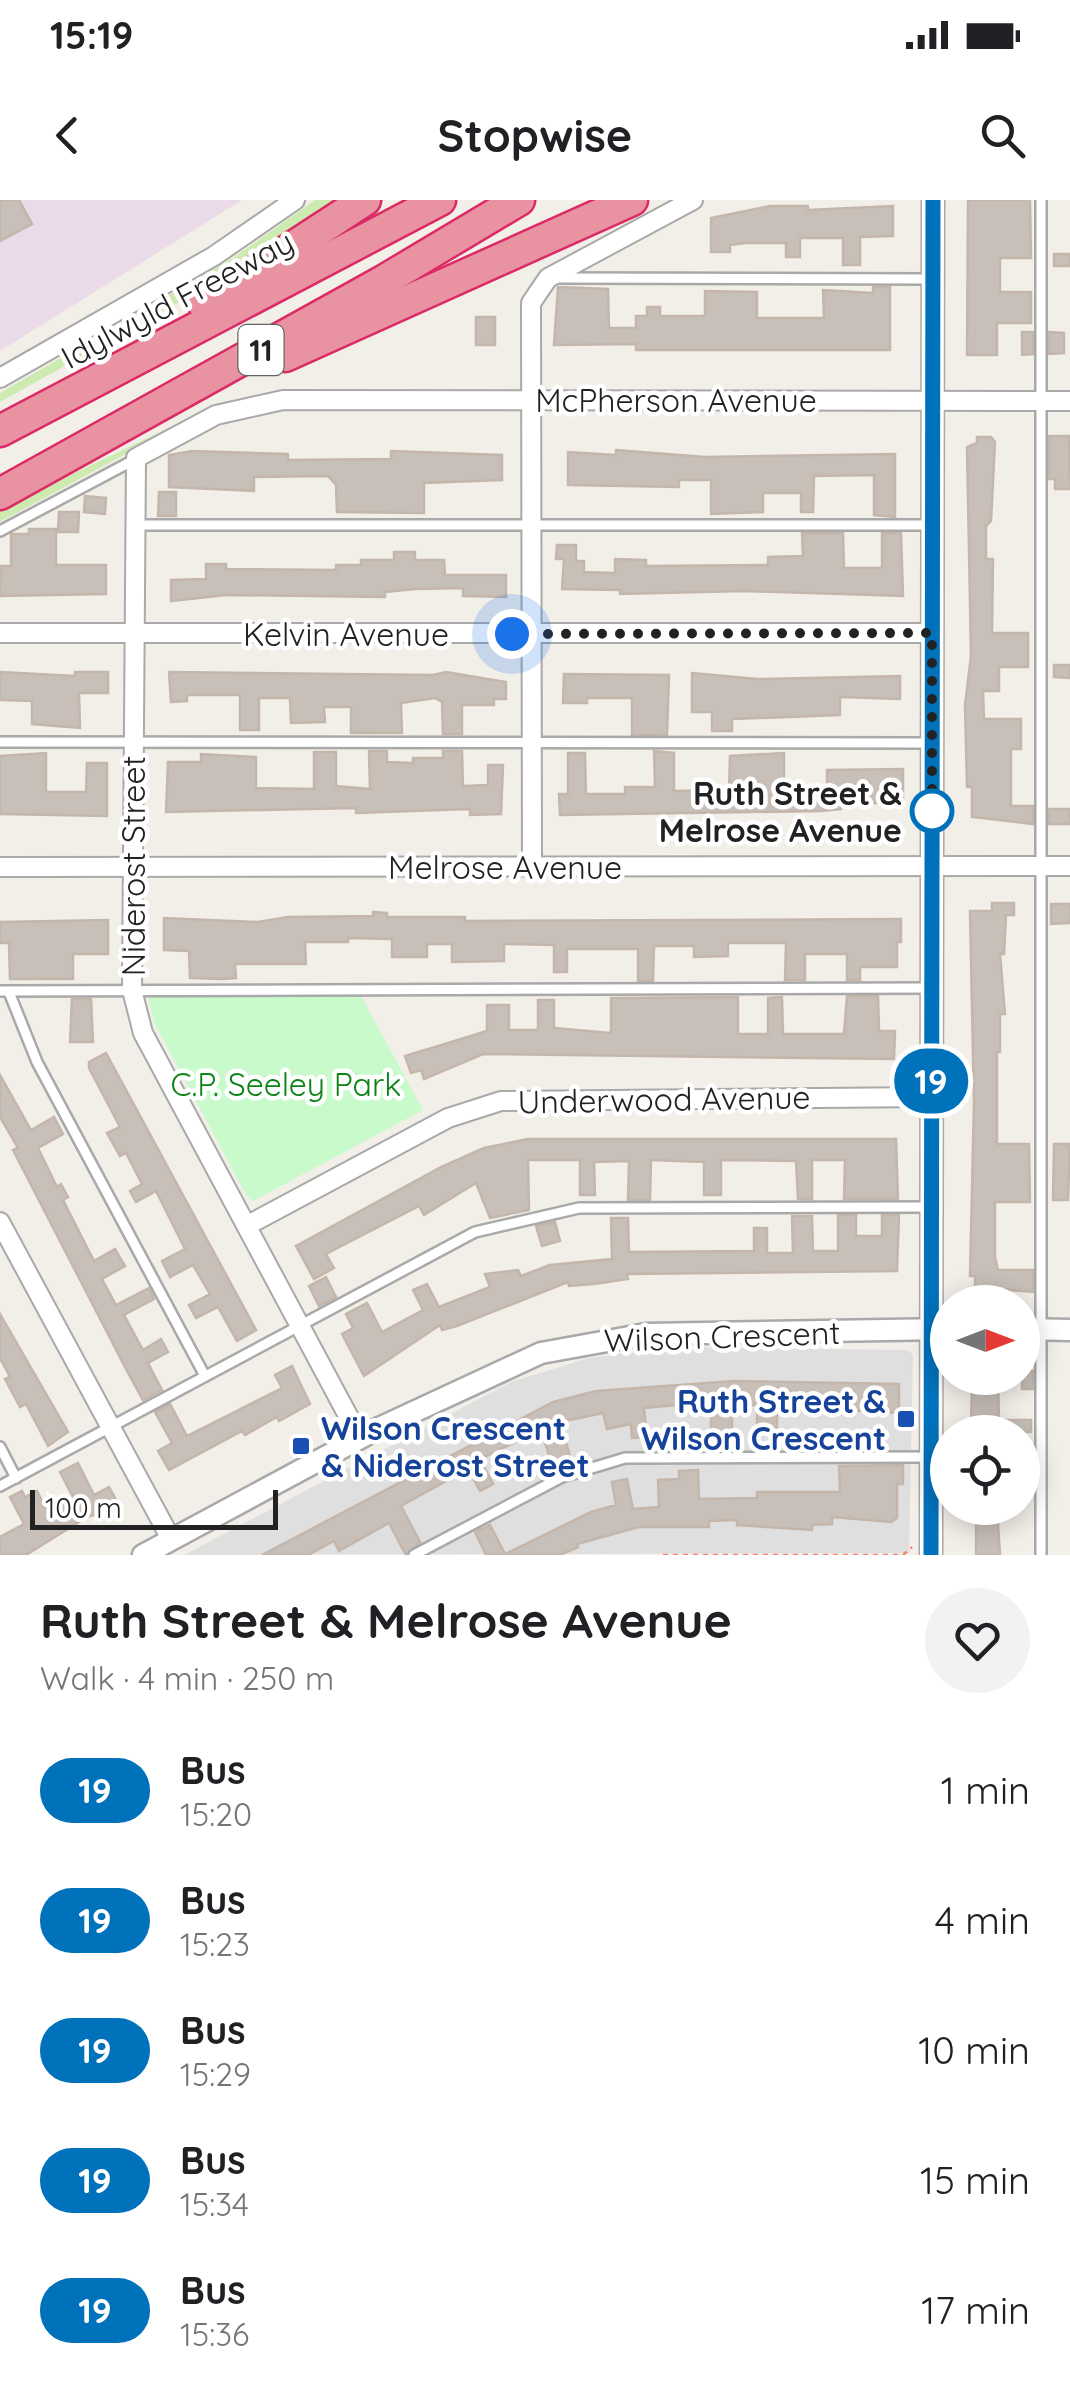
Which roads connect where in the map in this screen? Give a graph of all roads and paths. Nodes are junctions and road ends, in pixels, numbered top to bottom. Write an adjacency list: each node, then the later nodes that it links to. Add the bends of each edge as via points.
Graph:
1 (295, 200): 12 (street, via 214,256)
2 (365, 200): 11 (highway, via 213,298)
3 (440, 200): 11 (highway, Idylwyld Freeway / 11)
4 (519, 200): 17 (highway, 11)
5 (632, 200): 17 (highway)
6 (693, 200): 9 (street)
7 (933, 200): 10 (street)
8 (1041, 200): 15 (lane)
9 (548, 278): 10 (lane); 13 (street, via 531,303)
10 (933, 279): 14 (street)
11 (114, 372): 18 (highway, Idylwyld Freeway / 11)
12 (0, 378)
13 (531, 400): 14 (street, McPherson Avenue); 19 (street, McPherson Avenue, via 283,400 216,415); 21 (street)
14 (932, 401): 15 (street, McPherson Avenue); 23 (street)
15 (1041, 401): 16 (street, McPherson Avenue); 34 (lane)
16 (1070, 401)
17 (144, 416): 20 (highway, 11)
18 (0, 432)
19 (136, 458): 22 (street, Niderost Street); 24 (lane)
20 (0, 494)
21 (530, 522): 22 (lane); 23 (lane); 28 (street)
22 (134, 525): 27 (street, Niderost Street)
23 (932, 526): 25 (street)
24 (0, 532)
25 (932, 633): 28 (street, Kelvin Avenue); 31 (street)
26 (0, 634): 27 (street, Kelvin Avenue)
27 (134, 634): 28 (street, Kelvin Avenue); 30 (street, Niderost Street)
28 (530, 634): 32 (street)
29 (0, 742): 30 (lane)
30 (133, 742): 32 (lane); 38 (street, Niderost Street)
31 (933, 742): 32 (lane); 36 (street)
32 (530, 745): 33 (street)
33 (532, 866): 36 (street, Melrose Avenue); 38 (street, Melrose Avenue)
34 (1042, 866): 35 (street, Melrose Avenue); 36 (street, Melrose Avenue); 47 (lane)
35 (1070, 866)
36 (932, 867): 39 (street)
37 (0, 868): 38 (street, Melrose Avenue)
38 (133, 868): 40 (street, Niderost Street)
39 (932, 988): 40 (lane); 42 (street)
40 (132, 990): 41 (lane); 45 (street, Niderost Street, via 143,1033)
41 (4, 992): 52 (lane)
42 (930, 1097): 43 (street); 45 (street, Underwood Avenue, via 501,1101 448,1118)
43 (932, 1207): 46 (street); 48 (lane, via 579,1208 475,1232)
44 (0, 1222): 54 (street)
45 (248, 1225): 48 (street, Niderost Street)
46 (937, 1285)
47 (1032, 1285)
48 (300, 1328): 52 (lane); 55 (street, Niderost Street)
49 (930, 1330): 55 (street, Wilson Crescent, via 594,1340 490,1373)
50 (1040, 1330): 51 (street)
51 (1070, 1330)
52 (205, 1376): 54 (lane)
53 (1034, 1395): 66 (lane)
54 (110, 1427): 59 (lane); 61 (street)
55 (360, 1438): 61 (street, Wilson Crescent)
56 (0, 1448): 59 (lane)
57 (930, 1457): 64 (lane, via 626,1458 562,1476)
58 (930, 1476): 62 (street)
59 (16, 1478): 60 (lane)
60 (0, 1486)
61 (171, 1540): 63 (street, Wilson Crescent)
62 (922, 1550): 65 (path)
63 (143, 1555)
64 (414, 1555)
65 (663, 1555)
66 (1041, 1555)

